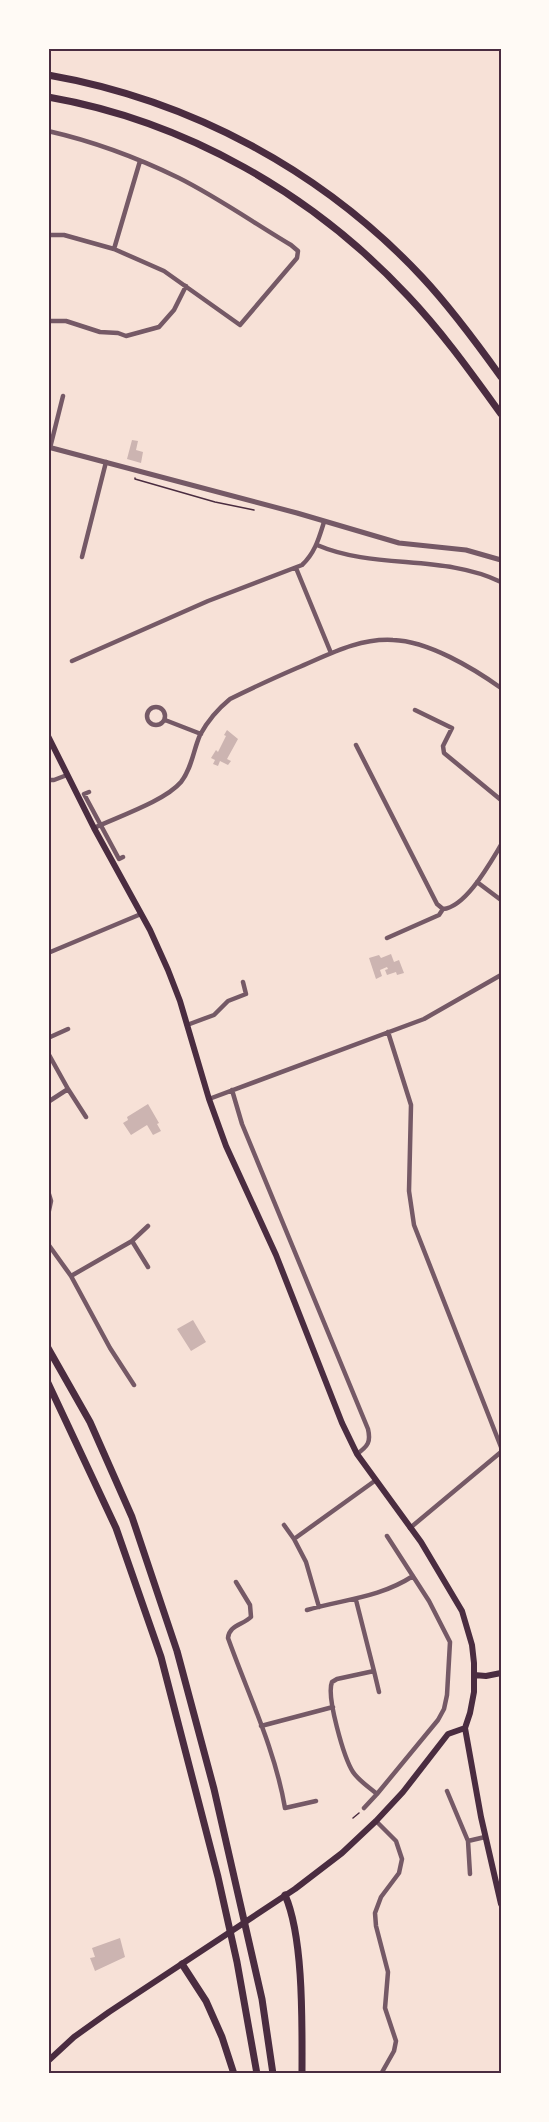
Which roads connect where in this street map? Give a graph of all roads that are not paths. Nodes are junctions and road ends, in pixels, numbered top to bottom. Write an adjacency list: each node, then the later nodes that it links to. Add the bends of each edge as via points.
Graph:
1 (48, 75): 9 (main road, via 128,93 189,116 259,149 300,175 338,201 403,257 452,311)
2 (48, 98): 11 (main road, via 118,114 183,138 250,170 307,207 367,255 407,295)
3 (48, 130): 4 (street)
4 (140, 161): 6 (street); 7 (street, via 180,178 298,251 297,258 240,325)
5 (48, 235): 6 (street, via 64,235)
6 (114, 249): 7 (street, via 164,271)
7 (186, 286): 8 (street, via 174,310 159,327 126,336 66,321)
8 (48, 321)
9 (501, 377)
10 (63, 396): 12 (street)
11 (501, 414)
12 (49, 448): 13 (street)
13 (106, 462): 14 (street); 16 (street)
14 (324, 522): 15 (street); 17 (street, via 399,543 466,550)
15 (317, 545): 18 (street, via 309,559); 19 (street, via 348,556 470,570)
16 (81, 557)
17 (501, 560)
18 (296, 568): 20 (street); 21 (street, via 208,601)
19 (501, 582)
20 (331, 653): 22 (street, via 362,642 394,640 429,648); 25 (street, via 230,699)
21 (72, 661)
22 (501, 687)
23 (415, 710): 31 (street, via 452,728 443,746 444,753)
24 (165, 720): 24 (street, via 161,708 148,711 148,721 153,725); 25 (street)
25 (201, 734): 32 (street, via 180,784 159,799)
26 (48, 736): 28 (main road)
27 (356, 746): 37 (street)
28 (67, 775): 29 (street); 32 (main road)
29 (48, 780)
30 (89, 792): 32 (street, via 84,794)
31 (501, 800)
32 (97, 826): 34 (street, via 119,859); 38 (main road)
33 (501, 845): 35 (street)
34 (123, 857)
35 (477, 882): 36 (street); 37 (street, via 468,894)
36 (501, 900)
37 (443, 909): 39 (street, via 439,915)
38 (141, 914): 40 (street); 43 (main road, via 168,970)
39 (387, 938)
40 (48, 953)
41 (501, 975): 45 (street, via 424,1019)
42 (243, 982): 43 (street, via 246,994 228,1000 214,1015)
43 (187, 1025): 50 (main road)
44 (68, 1029): 46 (street)
45 (388, 1032): 49 (street); 63 (street, via 412,1108 408,1185 414,1225)
46 (48, 1038)
47 (48, 1053): 48 (street)
48 (68, 1089): 51 (street); 52 (street)
49 (232, 1090): 50 (street); 65 (street, via 242,1124 368,1429 367,1446)
50 (209, 1099): 65 (main road)
51 (48, 1102)
52 (86, 1118)
53 (48, 1191): 54 (street)
54 (48, 1215)
55 (148, 1227): 56 (street)
56 (132, 1241): 58 (street); 59 (street)
57 (48, 1244): 59 (street)
58 (148, 1267)
59 (71, 1276): 62 (street)
60 (48, 1348): 97 (main road, via 90,1422 132,1517 177,1651 214,1789 262,2000)
61 (48, 1383): 96 (main road, via 116,1528 160,1657 218,1877)
62 (134, 1385)
63 (501, 1447)
64 (501, 1452): 68 (street)
65 (357, 1454): 66 (main road)
66 (376, 1480): 68 (main road); 70 (street)
67 (284, 1525): 70 (street)
68 (410, 1528): 78 (main road, via 462,1611 472,1645)
69 (387, 1536): 71 (street)
70 (294, 1539): 74 (street, via 306,1562)
71 (413, 1576): 73 (street, via 384,1592); 84 (street, via 450,1642 447,1695 438,1720)
72 (237, 1582): 81 (street, via 250,1605 251,1617 233,1628 228,1638)
73 (356, 1600): 74 (street); 76 (street)
74 (319, 1606): 75 (street)
75 (307, 1610)
76 (374, 1671): 79 (street); 80 (street, via 332,1682)
77 (501, 1673): 78 (main road)
78 (474, 1675): 82 (main road)
79 (379, 1692)
80 (333, 1707): 81 (street); 84 (street, via 351,1769)
81 (261, 1726): 85 (street, via 285,1808)
82 (465, 1728): 87 (main road, via 448,1734); 88 (main road)
83 (447, 1791): 89 (street)
84 (377, 1794): 86 (street)
85 (316, 1801)
86 (364, 1808)
87 (376, 1821): 91 (main road, via 342,1853); 99 (street, via 396,1841 402,1858 399,1873 381,1897 375,1913 388,1972 386,2008 396,2043)
88 (485, 1838): 89 (street); 92 (main road)
89 (468, 1841): 90 (street)
90 (470, 1874)
91 (285, 1895): 93 (main road); 98 (main road, via 297,1957)
92 (501, 1904)
93 (182, 1964): 94 (main road, via 74,2037); 95 (main road, via 211,2011)
94 (48, 2061)
95 (234, 2074)
96 (257, 2074)
97 (273, 2074)
98 (302, 2074)
99 (381, 2074)

